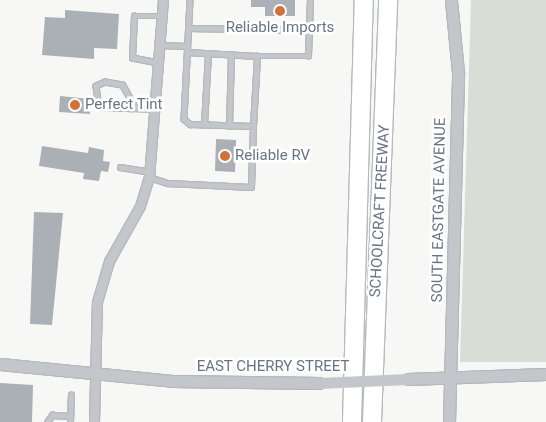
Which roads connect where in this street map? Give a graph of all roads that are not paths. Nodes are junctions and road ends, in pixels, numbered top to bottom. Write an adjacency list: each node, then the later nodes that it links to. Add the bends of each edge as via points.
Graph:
1 (163, 0): 7 (street)
2 (190, 0): 8 (lane)
3 (310, 0): 9 (lane)
4 (364, 0): 33 (highway, SCHOOLCRAFT FREEWAY)
5 (388, 0): 34 (highway, SCHOOLCRAFT FREEWAY)
6 (451, 0): 27 (street, SOUTH EASTGATE AVENUE, via 458,72)
7 (162, 16): 10 (street); 16 (lane, via 137,14 133,33 132,58)
8 (188, 28): 9 (lane); 11 (lane)
9 (309, 30): 15 (lane, via 305,58)
10 (160, 45): 11 (lane); 16 (street)
11 (187, 46): 12 (lane)
12 (187, 52): 13 (lane); 19 (lane, via 184,119)
13 (208, 54): 14 (lane); 19 (lane)
14 (231, 55): 15 (lane); 20 (lane)
15 (257, 56): 21 (lane)
16 (159, 63): 18 (street)
17 (136, 108): 17 (lane, via 99,107 96,86 105,82 122,85); 18 (lane)
18 (156, 109): 23 (street)
19 (204, 125): 20 (lane)
20 (229, 126): 21 (lane)
21 (254, 126): 23 (lane, via 251,187 168,183)
22 (120, 167): 23 (lane)
23 (149, 174): 25 (street, via 100,288)
24 (0, 364): 25 (street, EAST CHERRY STREET)
25 (95, 374): 27 (street, EAST CHERRY STREET, bridge, via 220,384); 32 (street)
26 (546, 374): 27 (street, EAST CHERRY STREET)
27 (450, 378): 35 (street, SOUTH EASTGATE AVENUE)
28 (71, 395): 29 (lane)
29 (70, 416): 30 (lane, via 52,415); 31 (lane)
30 (47, 422)
31 (70, 422)
32 (94, 422)
33 (352, 422)
34 (372, 422)
35 (449, 422)

